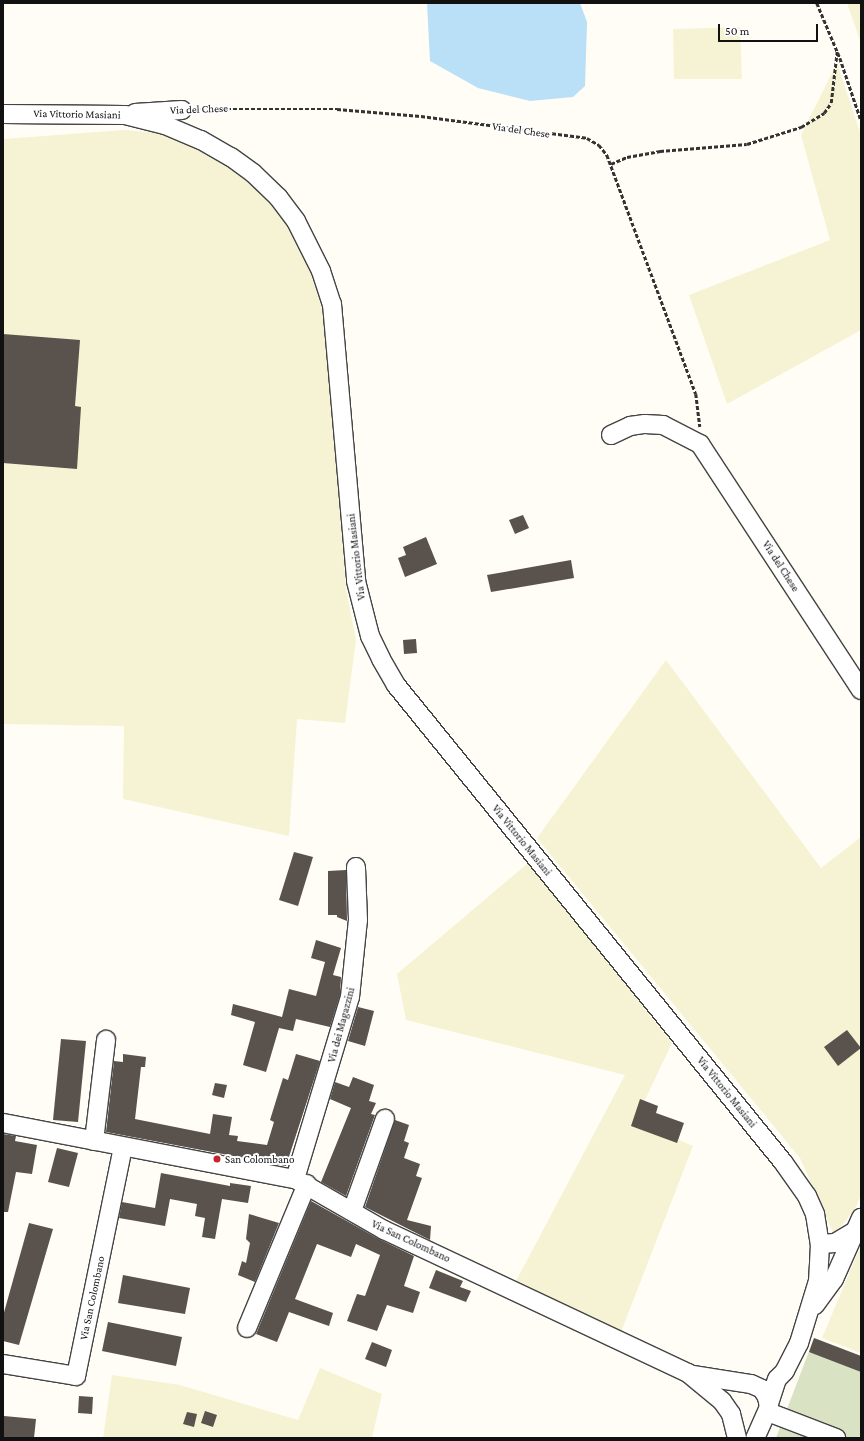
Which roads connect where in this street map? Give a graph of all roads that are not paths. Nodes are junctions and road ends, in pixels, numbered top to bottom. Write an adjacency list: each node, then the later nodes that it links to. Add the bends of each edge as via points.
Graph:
1 (182, 110): 3 (street, Via del Chese)
2 (3, 114): 3 (street, Via Vittorio Masiani)
3 (125, 115): 15 (street, Via Vittorio Masiani, via 165,125 231,157 253,173 278,197 296,221 321,271 332,304 356,581 370,636 381,659 396,685 787,1167 807,1196 815,1214)
4 (611, 435): 5 (street, Via del Chese, via 630,426 663,425 700,444)
5 (861, 690)
6 (356, 867): 12 (street, Via dei Magazzini, via 358,920 350,997)
7 (106, 1040): 10 (street)
8 (385, 1119): 13 (street)
9 (3, 1123): 10 (street, Via San Colombano)
10 (94, 1142): 11 (street, Via San Colombano)
11 (123, 1147): 12 (street, Via San Colombano); 20 (street, Via San Colombano, via 76,1376)
12 (301, 1181): 13 (street, Via San Colombano); 19 (street, Via dei Magazzini)
13 (352, 1211): 21 (street, Via San Colombano, via 384,1230)
14 (858, 1224): 15 (street, via 835,1243); 17 (street)
15 (820, 1244): 16 (street)
16 (820, 1262): 17 (street, via 826,1267); 18 (street)
17 (840, 1270): 18 (street)
18 (811, 1310): 22 (street, via 790,1362)
19 (247, 1328)
20 (3, 1364)
21 (688, 1373): 23 (street, Via San Colombano); 25 (street, Via San Colombano, via 713,1392)
22 (777, 1379): 23 (street); 24 (street)
23 (748, 1384): 24 (street, Via San Colombano, via 762,1389); 25 (street, Via San Colombano, via 731,1394)
24 (766, 1412): 25 (street, Via San Colombano, via 748,1424 741,1423); 27 (street); 28 (street)
25 (730, 1413): 26 (street, Via San Colombano)
26 (737, 1438)
27 (755, 1438)
28 (836, 1438)

